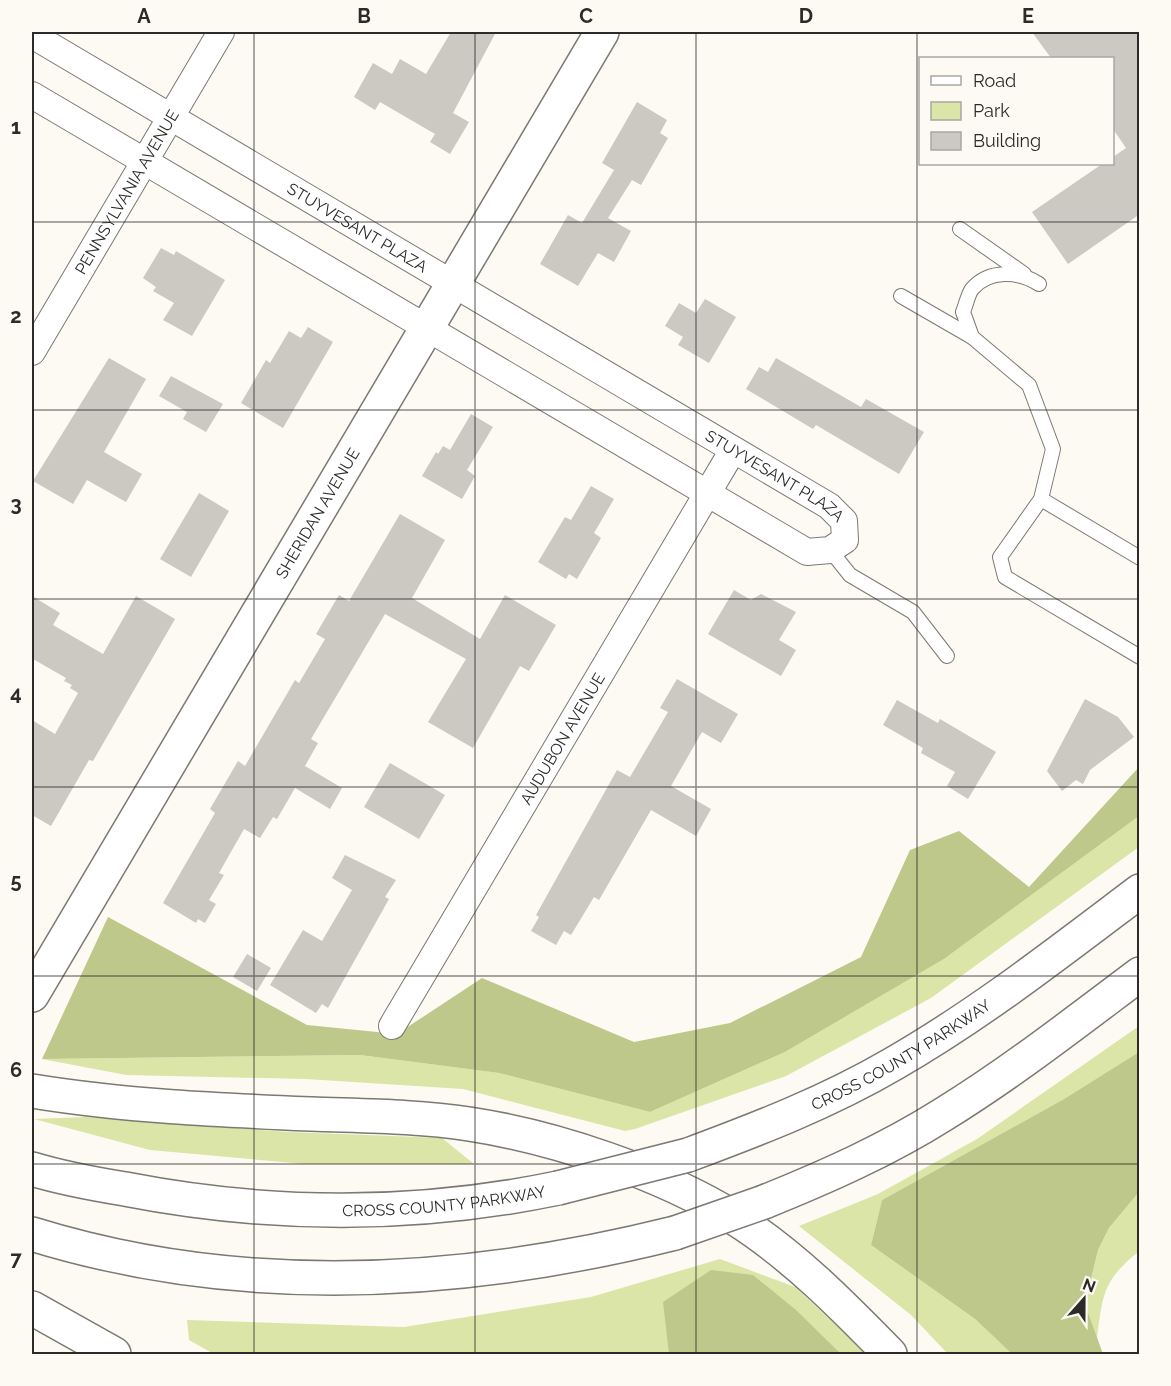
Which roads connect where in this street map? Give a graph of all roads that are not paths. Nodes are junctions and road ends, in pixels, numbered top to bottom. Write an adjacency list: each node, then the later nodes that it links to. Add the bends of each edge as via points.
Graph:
1 (221, 32): 5 (street, PENNSYLVANIA AVENUE)
2 (602, 32): 9 (main road, SHERIDAN AVENUE)
3 (32, 35): 5 (street, STUYVESANT PLAZA)
4 (32, 95): 6 (street, STUYVESANT PLAZA)
5 (171, 117): 6 (street, PENNSYLVANIA AVENUE); 9 (street, STUYVESANT PLAZA)
6 (145, 162): 12 (street, STUYVESANT PLAZA); 14 (street, PENNSYLVANIA AVENUE)
7 (960, 229): 8 (lane)
8 (1024, 274): 10 (lane); 13 (lane, via 992,276 972,290 963,312)
9 (452, 284): 12 (main road, SHERIDAN AVENUE); 15 (street, STUYVESANT PLAZA)
10 (1039, 284)
11 (901, 296): 13 (lane)
12 (425, 328): 16 (street, STUYVESANT PLAZA); 24 (main road, SHERIDAN AVENUE)
13 (972, 337): 17 (lane, via 1029,385 1053,449)
14 (32, 352)
15 (733, 450): 16 (street, AUDUBON AVENUE); 18 (street, STUYVESANT PLAZA, via 829,506 843,521 845,540)
16 (708, 494): 18 (street, STUYVESANT PLAZA, via 807,552); 25 (street, AUDUBON AVENUE)
17 (1041, 499): 19 (lane); 21 (lane, via 1000,556 1005,577)
18 (830, 550): 20 (lane, via 850,575 913,612)
19 (1140, 558)
20 (947, 656)
21 (1140, 657)
22 (1140, 891): 27 (main road, CROSS COUNTY PARKWAY, bridge, via 1008,990 891,1066 787,1116 688,1155 558,1188 460,1204 353,1212 191,1200)
23 (1140, 974): 28 (main road, bridge, via 1032,1055 943,1115 844,1168 764,1202 675,1233 614,1248 434,1275 270,1276 184,1269 116,1257)
24 (32, 995)
25 (392, 1026)
26 (32, 1090): 31 (main road, via 176,1108 422,1119 487,1127 541,1140 652,1177 738,1220 820,1286)
27 (32, 1169)
28 (32, 1234)
29 (32, 1308): 30 (main road)
30 (114, 1354)
31 (890, 1354)

